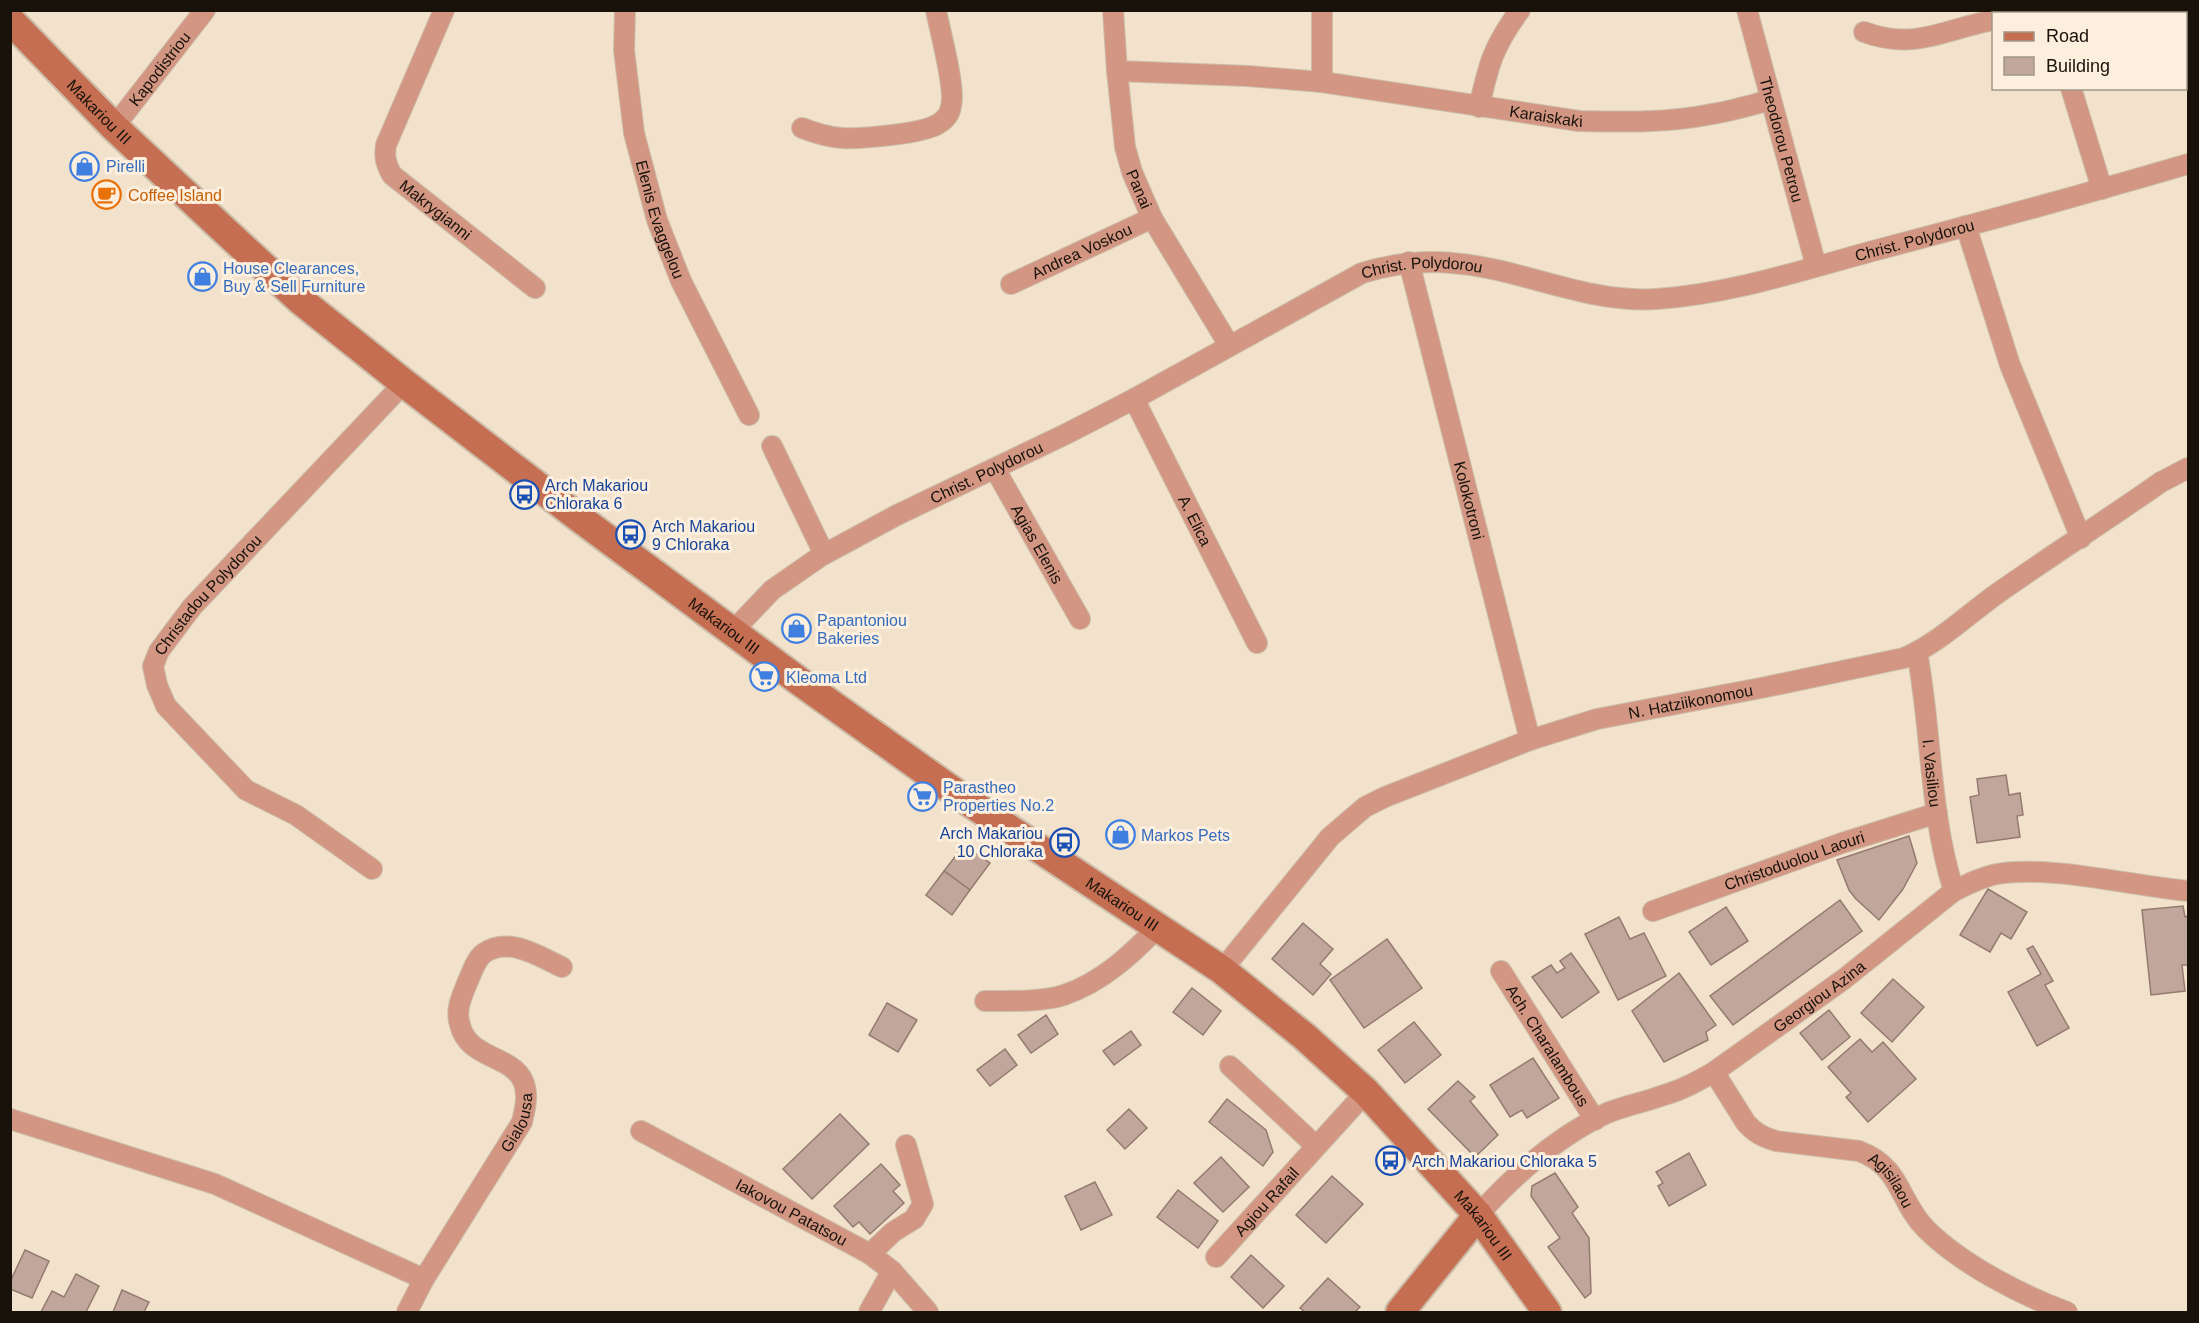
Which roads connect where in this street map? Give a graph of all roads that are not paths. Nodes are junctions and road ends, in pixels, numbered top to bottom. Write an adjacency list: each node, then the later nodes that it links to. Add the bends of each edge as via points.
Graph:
1 (205, 10): 17 (street, Kapodistriou)
2 (444, 10): 26 (street, Makrygianni, via 386,145 387,166 393,175)
3 (625, 10): 30 (street, Elenis Evaggelou, via 624,50 634,133 657,220 681,281)
4 (936, 10): 18 (street, via 952,92 946,118 937,126 842,138)
5 (1113, 10): 12 (street, Panai)
6 (1322, 10): 13 (street)
7 (1520, 10): 16 (street, via 1496,45)
8 (1747, 10): 15 (street, Theodorou Petrou)
9 (1992, 20): 11 (street, via 1903,41)
10 (14, 30): 17 (main road, Makariou III)
11 (1864, 32)
12 (1117, 71): 13 (street, Karaiskaki); 21 (street, Panai, via 1125,147)
13 (1322, 82): 16 (street, Karaiskaki)
14 (2073, 90): 20 (street)
15 (1770, 100): 16 (street, Karaiskaki, via 1696,117 1622,122 1579,121); 24 (street, Theodorou Petrou)
16 (1479, 107)
17 (114, 127): 28 (main road, Makariou III, via 300,300)
18 (802, 128)
19 (2188, 164): 20 (street, Christ. Polydorou)
20 (2102, 189): 22 (street, Christ. Polydorou)
21 (1152, 218): 25 (street, Andrea Voskou); 27 (street, Panai)
22 (1966, 226): 24 (street, Christ. Polydorou); 34 (street, via 2010,365)
23 (1409, 262): 24 (street, Christ. Polydorou, via 1453,263 1579,292 1645,300 1717,291); 27 (street, Christ. Polydorou, via 1362,273); 40 (street, Kolokotroni)
24 (1816, 267)
25 (1011, 284)
26 (535, 288)
27 (1229, 345): 29 (street, Christ. Polydorou)
28 (404, 383): 37 (main road, Makariou III); 42 (street, Christadou Polydorou, via 192,607 159,651 153,666 166,706 246,790 296,815)
29 (1134, 399): 33 (street, Christ. Polydorou); 38 (street, A. Elica)
30 (749, 415)
31 (771, 446): 35 (street)
32 (2188, 468): 34 (street, N. Hatziikonomou)
33 (995, 469): 35 (street, Christ. Polydorou); 36 (street, Agias Elenis)
34 (2080, 538): 39 (street, N. Hatziikonomou)
35 (824, 554): 37 (street, Christ. Polydorou, via 772,590)
36 (1080, 619)
37 (732, 632): 46 (main road, Makariou III, via 960,796)
38 (1257, 643)
39 (1917, 652): 40 (street, N. Hatziikonomou, via 1876,664 1597,719); 41 (street, I. Vasiliou)
40 (1530, 740): 48 (street, N. Hatziikonomou, via 1385,797 1347,820)
41 (1937, 813): 43 (street, I. Vasiliou); 45 (street, Christoduolou Laouri)
42 (372, 869)
43 (1954, 891): 44 (street, Georgiou Azina, via 2013,872); 52 (street, Georgiou Azina, via 1844,979)
44 (2188, 891)
45 (1653, 911)
46 (1158, 927): 48 (main road, Makariou III); 50 (street, via 1130,956 1063,995)
47 (562, 967): 63 (street, Gialousa, via 518,947 506,946 483,954 477,961 460,1000 460,1027 474,1047 517,1071 524,1082 526,1106 522,1122)
48 (1222, 970): 53 (main road, Makariou III)
49 (1501, 971): 55 (street, Ach. Charalambous)
50 (985, 1001)
51 (1230, 1066): 58 (street)
52 (1714, 1072): 55 (street, Georgiou Azina, via 1692,1085); 69 (street, Agisilaou, via 1753,1131 1776,1141 1859,1150 1870,1155 1892,1173 1918,1220 1941,1242 1998,1280)
53 (1366, 1092): 58 (street, Agiou Rafail); 59 (main road, Makariou III)
54 (10, 1119): 63 (street, via 215,1184)
55 (1595, 1120): 59 (street, Georgiou Azina, via 1519,1172)
56 (641, 1131): 60 (street, Iakovou Patatsou)
57 (906, 1145): 60 (street, via 923,1204 914,1220 893,1232)
58 (1316, 1146): 61 (street, Agiou Rafail)
59 (1478, 1215): 67 (main road); 68 (main road, Makariou III)
60 (870, 1254): 62 (street, Iakovou Patatsou)
61 (1216, 1257)
62 (892, 1272): 65 (street); 66 (street, Iakovou Patatsou)
63 (424, 1279): 64 (street, Gialousa)
64 (407, 1312)
65 (869, 1312)
66 (928, 1312)
67 (1400, 1312)
68 (1547, 1312)
69 (2067, 1312)

